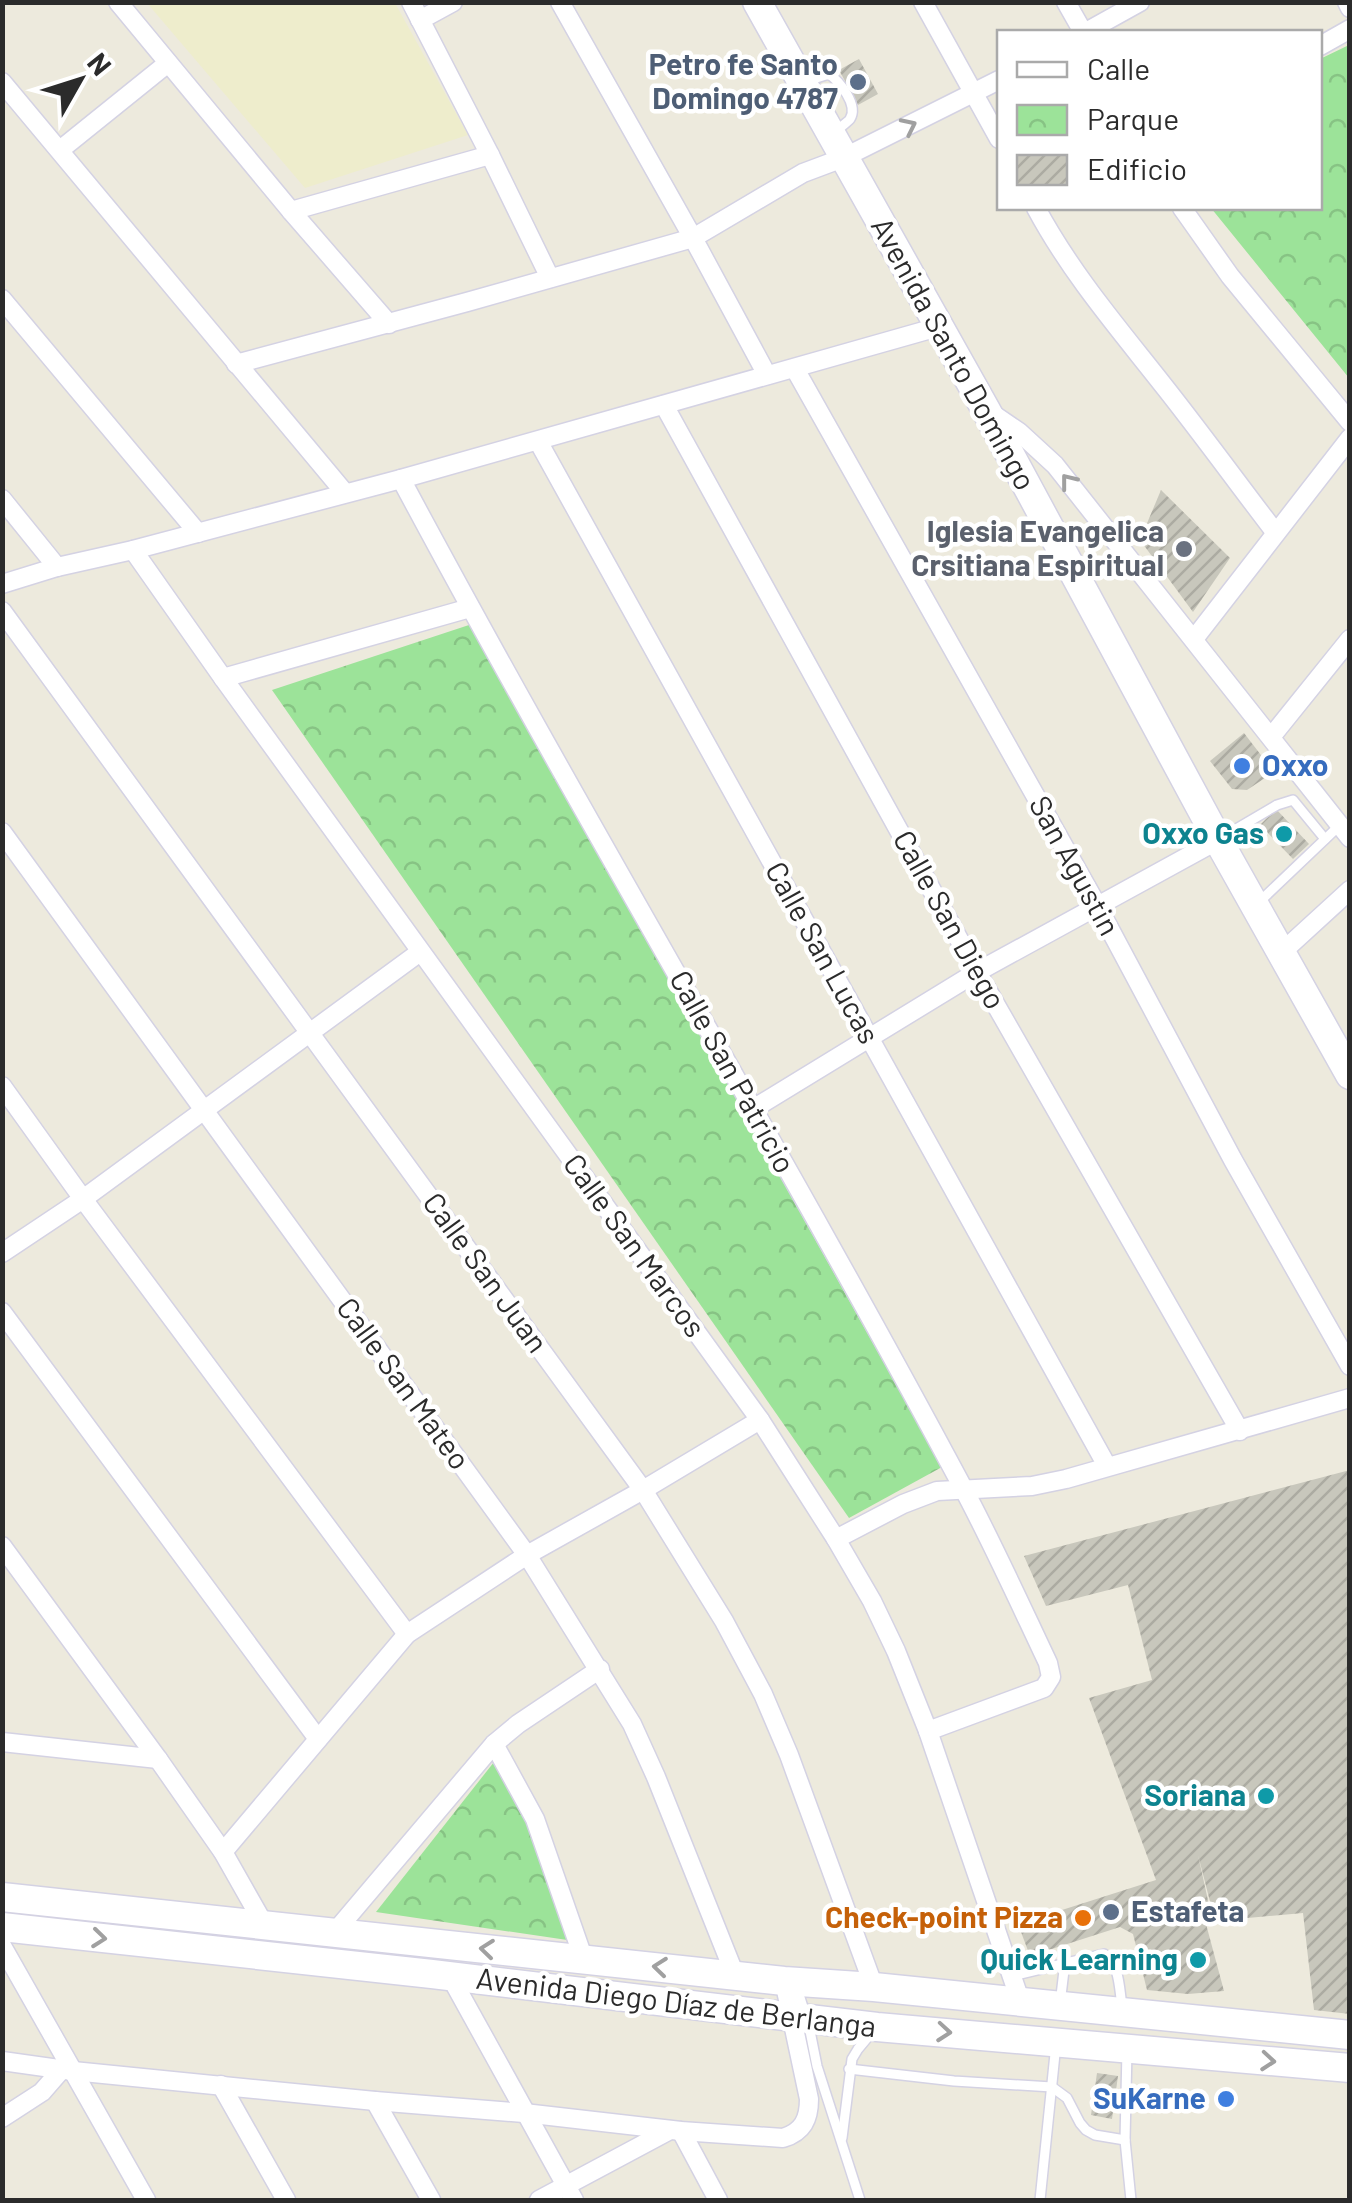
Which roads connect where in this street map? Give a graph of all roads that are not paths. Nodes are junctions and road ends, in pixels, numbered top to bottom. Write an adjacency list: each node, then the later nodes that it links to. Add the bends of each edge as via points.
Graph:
1 (118, 2): 14 (street)
2 (410, 2): 9 (street)
3 (454, 2): 9 (street)
4 (560, 2): 25 (street)
5 (757, 2): 19 (main road, Avenida Santo Domingo)
6 (923, 2): 17 (street)
7 (1066, 2): 10 (street)
8 (1140, 2): 11 (street)
9 (420, 20): 21 (street)
10 (1083, 30)
11 (1088, 30)
12 (1350, 30): 13 (street)
13 (1322, 45)
14 (168, 62): 20 (street); 24 (street)
15 (2, 82): 20 (street)
16 (997, 82): 17 (street)
17 (975, 93): 18 (street); 19 (street, one-way to 17)
18 (997, 133)
19 (837, 147): 25 (street); 29 (main road, Avenida Santo Domingo)
20 (60, 150): 30 (street)
21 (490, 155): 24 (street); 26 (street)
22 (1037, 210): 41 (street, via 1084,286)
23 (1183, 210): 35 (street)
24 (291, 211): 28 (street)
25 (693, 238): 26 (street); 32 (street)
26 (550, 278): 28 (street)
27 (2, 298): 42 (street)
28 (390, 324): 30 (street)
29 (938, 327): 31 (street); 34 (main road, Avenida Santo Domingo)
30 (236, 364): 39 (street)
31 (795, 369): 32 (street); 60 (street, San Agustin)
32 (766, 375): 33 (street)
33 (664, 405): 37 (street); 63 (street, Calle San Diego)
34 (986, 410): 48 (street, one-way to 34, via 1055,465); 57 (main road, Avenida Santo Domingo)
35 (1350, 422)
36 (1350, 438): 41 (street)
37 (538, 441): 38 (street); 65 (street, Calle San Lucas)
38 (402, 479): 39 (street); 46 (street, Calle San Patricio)
39 (344, 493): 42 (street)
40 (2, 498): 44 (street)
41 (1275, 532): 48 (street)
42 (198, 533): 43 (street)
43 (133, 550): 44 (street); 50 (street, Calle San Marcos)
44 (57, 566): 45 (street)
45 (2, 584)
46 (470, 608): 50 (street); 68 (street, Calle San Patricio)
47 (2, 611): 64 (street, Calle San Juan)
48 (1194, 639): 51 (street)
49 (1350, 639): 51 (street)
50 (222, 678): 61 (street, Calle San Marcos)
51 (1271, 737): 52 (street)
52 (1314, 791): 53 (lane); 54 (street)
53 (1292, 800): 56 (lane); 57 (lane)
54 (1344, 831): 56 (lane)
55 (2, 832): 69 (street, Calle San Mateo)
56 (1325, 839): 59 (lane)
57 (1218, 840): 59 (main road, Avenida Santo Domingo); 60 (street)
58 (1350, 890): 62 (street)
59 (1255, 906): 62 (main road, Avenida Santo Domingo)
60 (1098, 908): 63 (street); 73 (street, San Agustin)
61 (420, 952): 64 (street); 75 (street, Calle San Marcos)
62 (1280, 952): 66 (main road, Avenida Santo Domingo)
63 (977, 972): 65 (street); 76 (street, Calle San Diego)
64 (309, 1034): 69 (street); 79 (street, Calle San Juan)
65 (869, 1038): 68 (street); 77 (street, Calle San Lucas)
66 (1350, 1075)
67 (2, 1086): 70 (street)
68 (753, 1108): 78 (street, Calle San Patricio)
69 (205, 1111): 70 (street); 82 (street, Calle San Mateo)
70 (83, 1200): 71 (street); 83 (street)
71 (2, 1253)
72 (2, 1312): 86 (street)
73 (1350, 1366)
74 (1350, 1398): 76 (street)
75 (760, 1420): 79 (street); 80 (street, Calle San Marcos)
76 (1240, 1430): 77 (street)
77 (1107, 1466): 78 (street, via 1032,1486)
78 (963, 1489): 80 (street, via 903,1504); 85 (street, Calle San Patricio, via 1052,1672 1044,1688)
79 (644, 1490): 82 (street); 102 (street, Calle San Juan, via 764,1694)
80 (836, 1539): 85 (street, Calle San Marcos, via 896,1651)
81 (2, 1546): 89 (street)
82 (527, 1555): 83 (street); 84 (street, Calle San Mateo)
83 (407, 1634): 86 (street)
84 (600, 1670): 88 (street); 98 (street, Calle San Mateo, via 656,1778)
85 (928, 1731): 100 (street, Calle San Marcos)
86 (318, 1739): 90 (street)
87 (2, 1742): 89 (street)
88 (494, 1744): 94 (street); 96 (street, via 535,1819)
89 (158, 1759): 90 (street)
90 (222, 1852): 92 (street)
91 (2, 1896): 92 (main road, Avenida Diego Díaz de Berlanga)
92 (265, 1926): 94 (main road, Avenida Diego Díaz de Berlanga)
93 (2, 1927): 99 (main road, Avenida Diego Díaz de Berlanga, one-way to 99)
94 (334, 1932): 96 (main road, Avenida Diego Díaz de Berlanga, one-way to 94)
95 (2, 1946): 115 (street)
96 (584, 1960): 98 (main road, Avenida Diego Díaz de Berlanga, one-way to 96)
97 (1065, 1962): 100 (lane); 104 (lane); 105 (lane, via 1104,1954 1111,1959)
98 (735, 1975): 101 (main road, Avenida Diego Díaz de Berlanga)
99 (450, 1976): 106 (main road, Avenida Diego Díaz de Berlanga); 119 (street)
100 (1012, 1976): 103 (street, Calle San Marcos)
101 (790, 1982): 102 (main road, Avenida Diego Díaz de Berlanga); 106 (street)
102 (874, 1987): 103 (main road, Avenida Diego Díaz de Berlanga)
103 (1021, 2003): 104 (main road, Avenida Diego Díaz de Berlanga)
104 (1059, 2007): 105 (main road, Avenida Diego Díaz de Berlanga)
105 (1124, 2013): 108 (main road, Avenida Diego Díaz de Berlanga)
106 (799, 2019): 107 (main road, Avenida Diego Díaz de Berlanga); 112 (street)
107 (877, 2027): 109 (main road, Avenida Diego Díaz de Berlanga, one-way to 109); 114 (lane)
108 (1350, 2035)
109 (1056, 2042): 110 (main road, Avenida Diego Díaz de Berlanga); 117 (lane)
110 (1128, 2048): 113 (main road, Avenida Diego Díaz de Berlanga, one-way to 113); 123 (lane)
111 (2, 2061): 115 (street)
112 (809, 2066): 121 (street, via 809,2114 792,2136); 122 (lane)
113 (1350, 2068)
114 (850, 2069): 117 (lane); 122 (lane)
115 (68, 2070): 116 (street); 120 (street); 125 (street)
116 (221, 2085): 118 (street); 126 (street)
117 (1052, 2087): 123 (lane, via 1086,2130); 131 (lane)
118 (375, 2101): 119 (street); 127 (street)
119 (524, 2112): 121 (street); 124 (street)
120 (2, 2118)
121 (676, 2130): 124 (street); 129 (street)
122 (842, 2140): 130 (lane)
123 (1125, 2140): 132 (lane)
124 (569, 2193): 128 (street)
125 (146, 2200)
126 (286, 2200)
127 (431, 2200)
128 (539, 2200)
129 (718, 2200)
130 (860, 2200)
131 (1040, 2200)
132 (1130, 2200)

